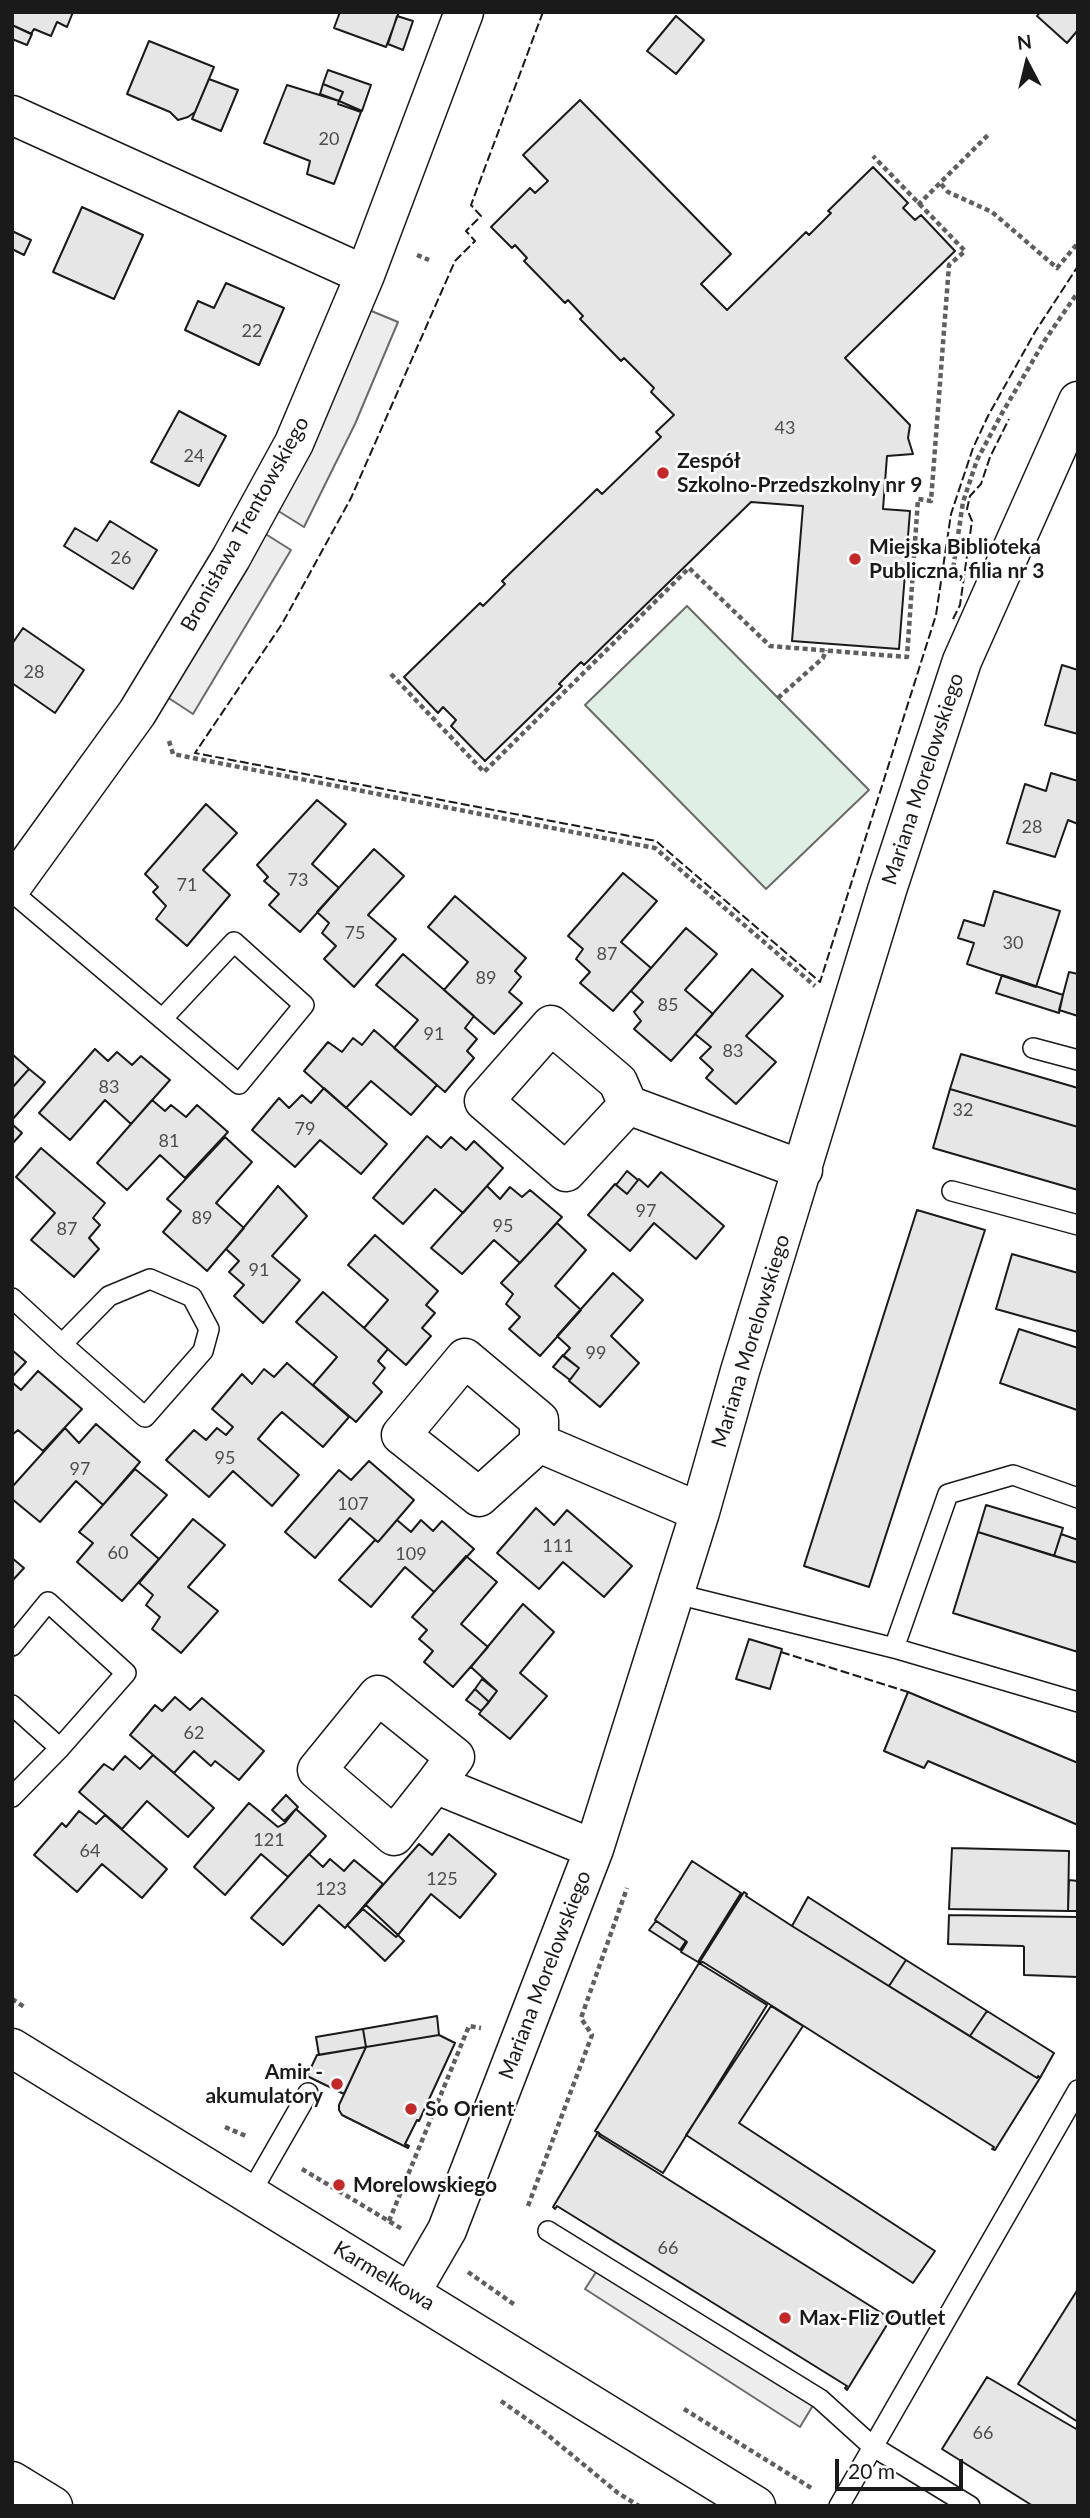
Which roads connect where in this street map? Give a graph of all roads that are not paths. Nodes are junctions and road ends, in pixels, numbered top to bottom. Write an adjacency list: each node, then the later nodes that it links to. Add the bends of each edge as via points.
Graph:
1 (464, 12): 3 (street, Bronisława Trentowskiego)
2 (12, 115): 3 (street)
3 (365, 275): 5 (street, Bronisława Trentowskiego, via 294,443 231,558 137,713)
4 (1078, 401): 11 (street, Mariana Morelowskiego, via 962,661)
5 (12, 886)
6 (12, 892): 7 (lane)
7 (163, 1018): 7 (lane, via 239,1084 304,1005 234,942)
8 (1033, 1048): 9 (lane)
9 (1078, 1060)
10 (628, 1105): 11 (street)
11 (803, 1170): 18 (street, Mariana Morelowskiego)
12 (952, 1191): 13 (lane)
13 (1078, 1225)
14 (12, 1298): 15 (lane)
15 (62, 1344): 15 (lane, via 145,1417 203,1351 209,1329 192,1297 150,1279 109,1296)
16 (539, 1443): 18 (street)
17 (1078, 1497): 21 (lane, via 1013,1475 948,1494)
18 (699, 1512): 19 (street, Mariana Morelowskiego)
19 (673, 1592): 21 (lane); 27 (street, Mariana Morelowskiego)
20 (12, 1646): 24 (lane, via 48,1602 126,1672)
21 (894, 1648): 22 (lane)
22 (1078, 1702)
23 (12, 1705): 24 (lane)
24 (60, 1748): 26 (lane)
25 (435, 1784): 27 (street, Mariana Morelowskiego)
26 (12, 1797)
27 (594, 1849): 33 (street, Mariana Morelowskiego, via 447,2230)
28 (12, 2048): 31 (street, Karmelkowa)
29 (1078, 2090): 34 (lane)
30 (308, 2093): 31 (lane)
31 (250, 2194): 33 (street, Karmelkowa)
32 (548, 2231): 34 (lane, via 820,2399)
33 (411, 2292): 37 (street, Karmelkowa)
34 (872, 2446): 38 (lane); 39 (lane)
35 (12, 2481): 36 (street)
36 (53, 2506)
37 (756, 2506)
38 (839, 2506)
39 (970, 2506)

